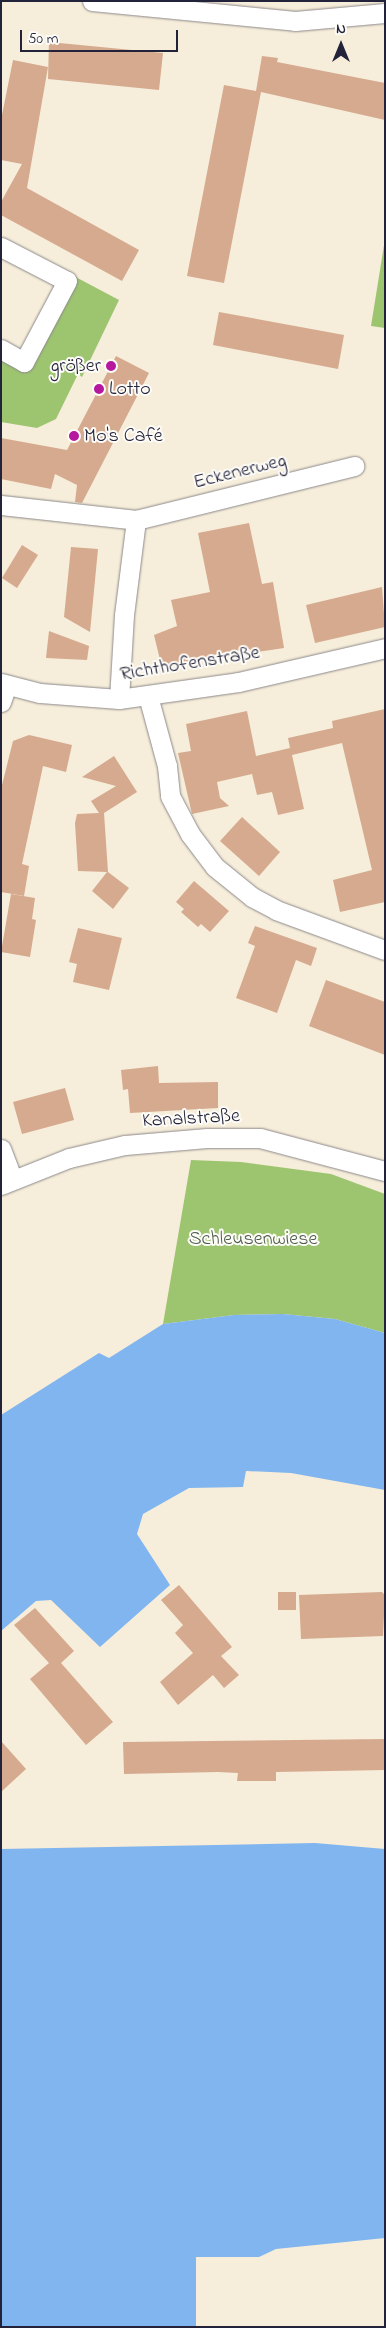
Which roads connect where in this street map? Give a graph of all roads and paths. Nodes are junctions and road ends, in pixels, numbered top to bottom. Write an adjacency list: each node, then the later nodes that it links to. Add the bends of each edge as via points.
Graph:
1 (92, 1): 2 (street, via 295,21)
2 (385, 13)
3 (1, 247): 4 (street, via 67,281 24,362)
4 (1, 349)
5 (354, 466): 7 (street, Eckenerweg)
6 (1, 505): 7 (street, Eckenerweg)
7 (136, 520): 11 (street, via 124,615)
8 (385, 648): 10 (street, Richthofenstraße, via 238,682)
9 (3, 690): 11 (street, Richthofenstraße)
10 (148, 696): 11 (street, Richthofenstraße); 12 (street, via 167,766 170,796 190,834 215,867 252,897 276,910)
11 (119, 699)
12 (385, 950)
13 (1, 1149): 15 (street)
14 (385, 1171): 15 (street, Kanalstraße, via 260,1138 207,1138 125,1145 69,1158)
15 (6, 1181)

